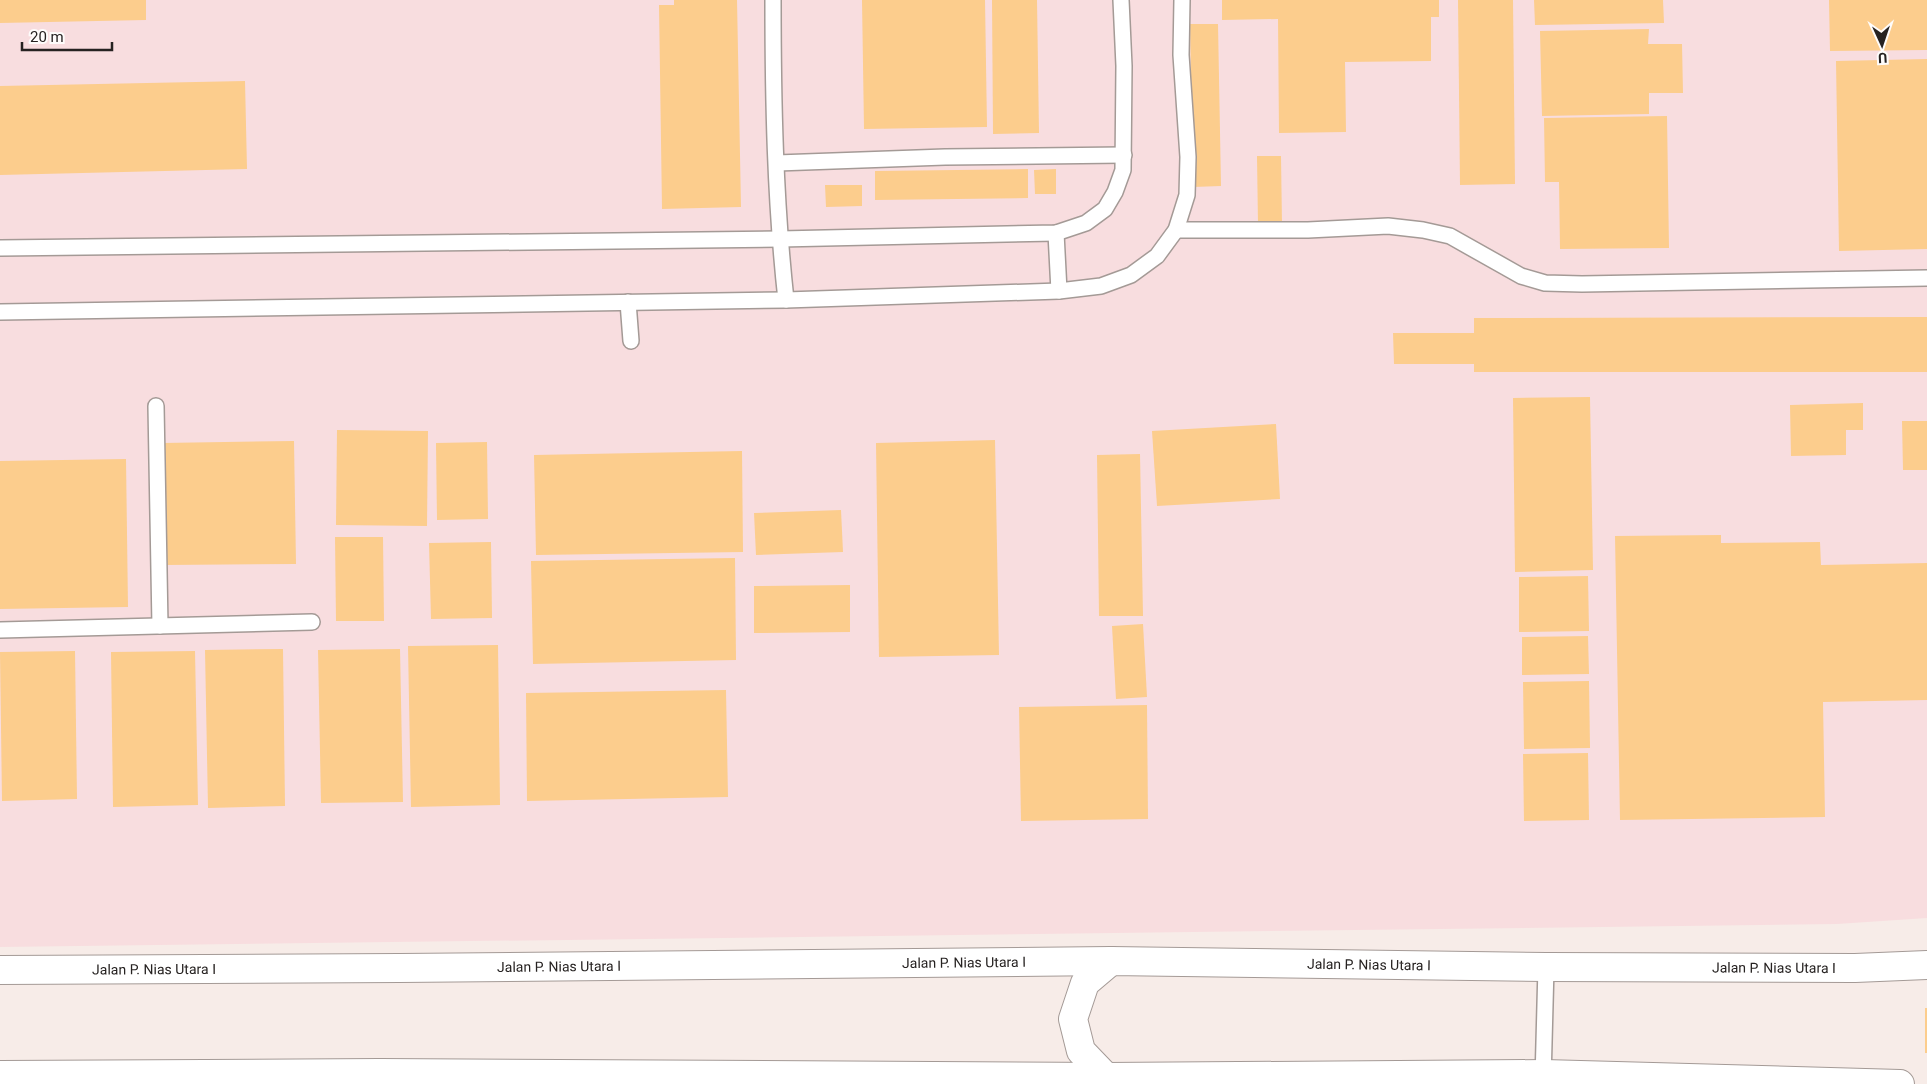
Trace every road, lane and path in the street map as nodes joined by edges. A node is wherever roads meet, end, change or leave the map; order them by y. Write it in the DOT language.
graph roads {
  1 [pos="773,0"];
  2 [pos="1121,0"];
  3 [pos="1182,0"];
  4 [pos="1124,155"];
  5 [pos="777,163"];
  6 [pos="1176,230"];
  7 [pos="1056,233"];
  8 [pos="780,239"];
  9 [pos="0,248"];
  10 [pos="1927,278"];
  11 [pos="1059,291"];
  12 [pos="786,300"];
  13 [pos="628,302"];
  14 [pos="0,312"];
  15 [pos="631,341"];
  16 [pos="156,406"];
  17 [pos="312,622"];
  18 [pos="160,626"];
  19 [pos="0,630"];
  20 [pos="1110,960"];
  21 [pos="1927,966"];
  22 [pos="1546,967"];
  23 [pos="0,970"];
  24 [pos="0,1075"];
  25 [pos="1106,1077"];
  26 [pos="1544,1079"];
  27 [pos="1900,1084"];
  1 -- 5 [label="lane"];
  2 -- 4 [label="lane"];
  3 -- 6 [label="lane"];
  4 -- 5 [label="lane"];
  4 -- 7 [label="lane"];
  5 -- 8 [label="lane"];
  6 -- 10 [label="lane"];
  6 -- 11 [label="lane"];
  7 -- 8 [label="lane"];
  7 -- 11 [label="lane"];
  8 -- 9 [label="lane"];
  8 -- 12 [label="lane"];
  11 -- 12 [label="lane"];
  12 -- 13 [label="lane"];
  13 -- 14 [label="lane"];
  13 -- 15 [label="lane"];
  16 -- 18 [label="lane"];
  17 -- 18 [label="lane"];
  18 -- 19 [label="lane"];
  20 -- 22 [label="street, Jalan P. Nias Utara I"];
  20 -- 23 [label="street, Jalan P. Nias Utara I"];
  20 -- 25 [label="street"];
  21 -- 22 [label="street, Jalan P. Nias Utara I"];
  22 -- 26 [label="lane"];
  24 -- 25 [label="street"];
  25 -- 26 [label="street"];
  26 -- 27 [label="street"];
}
